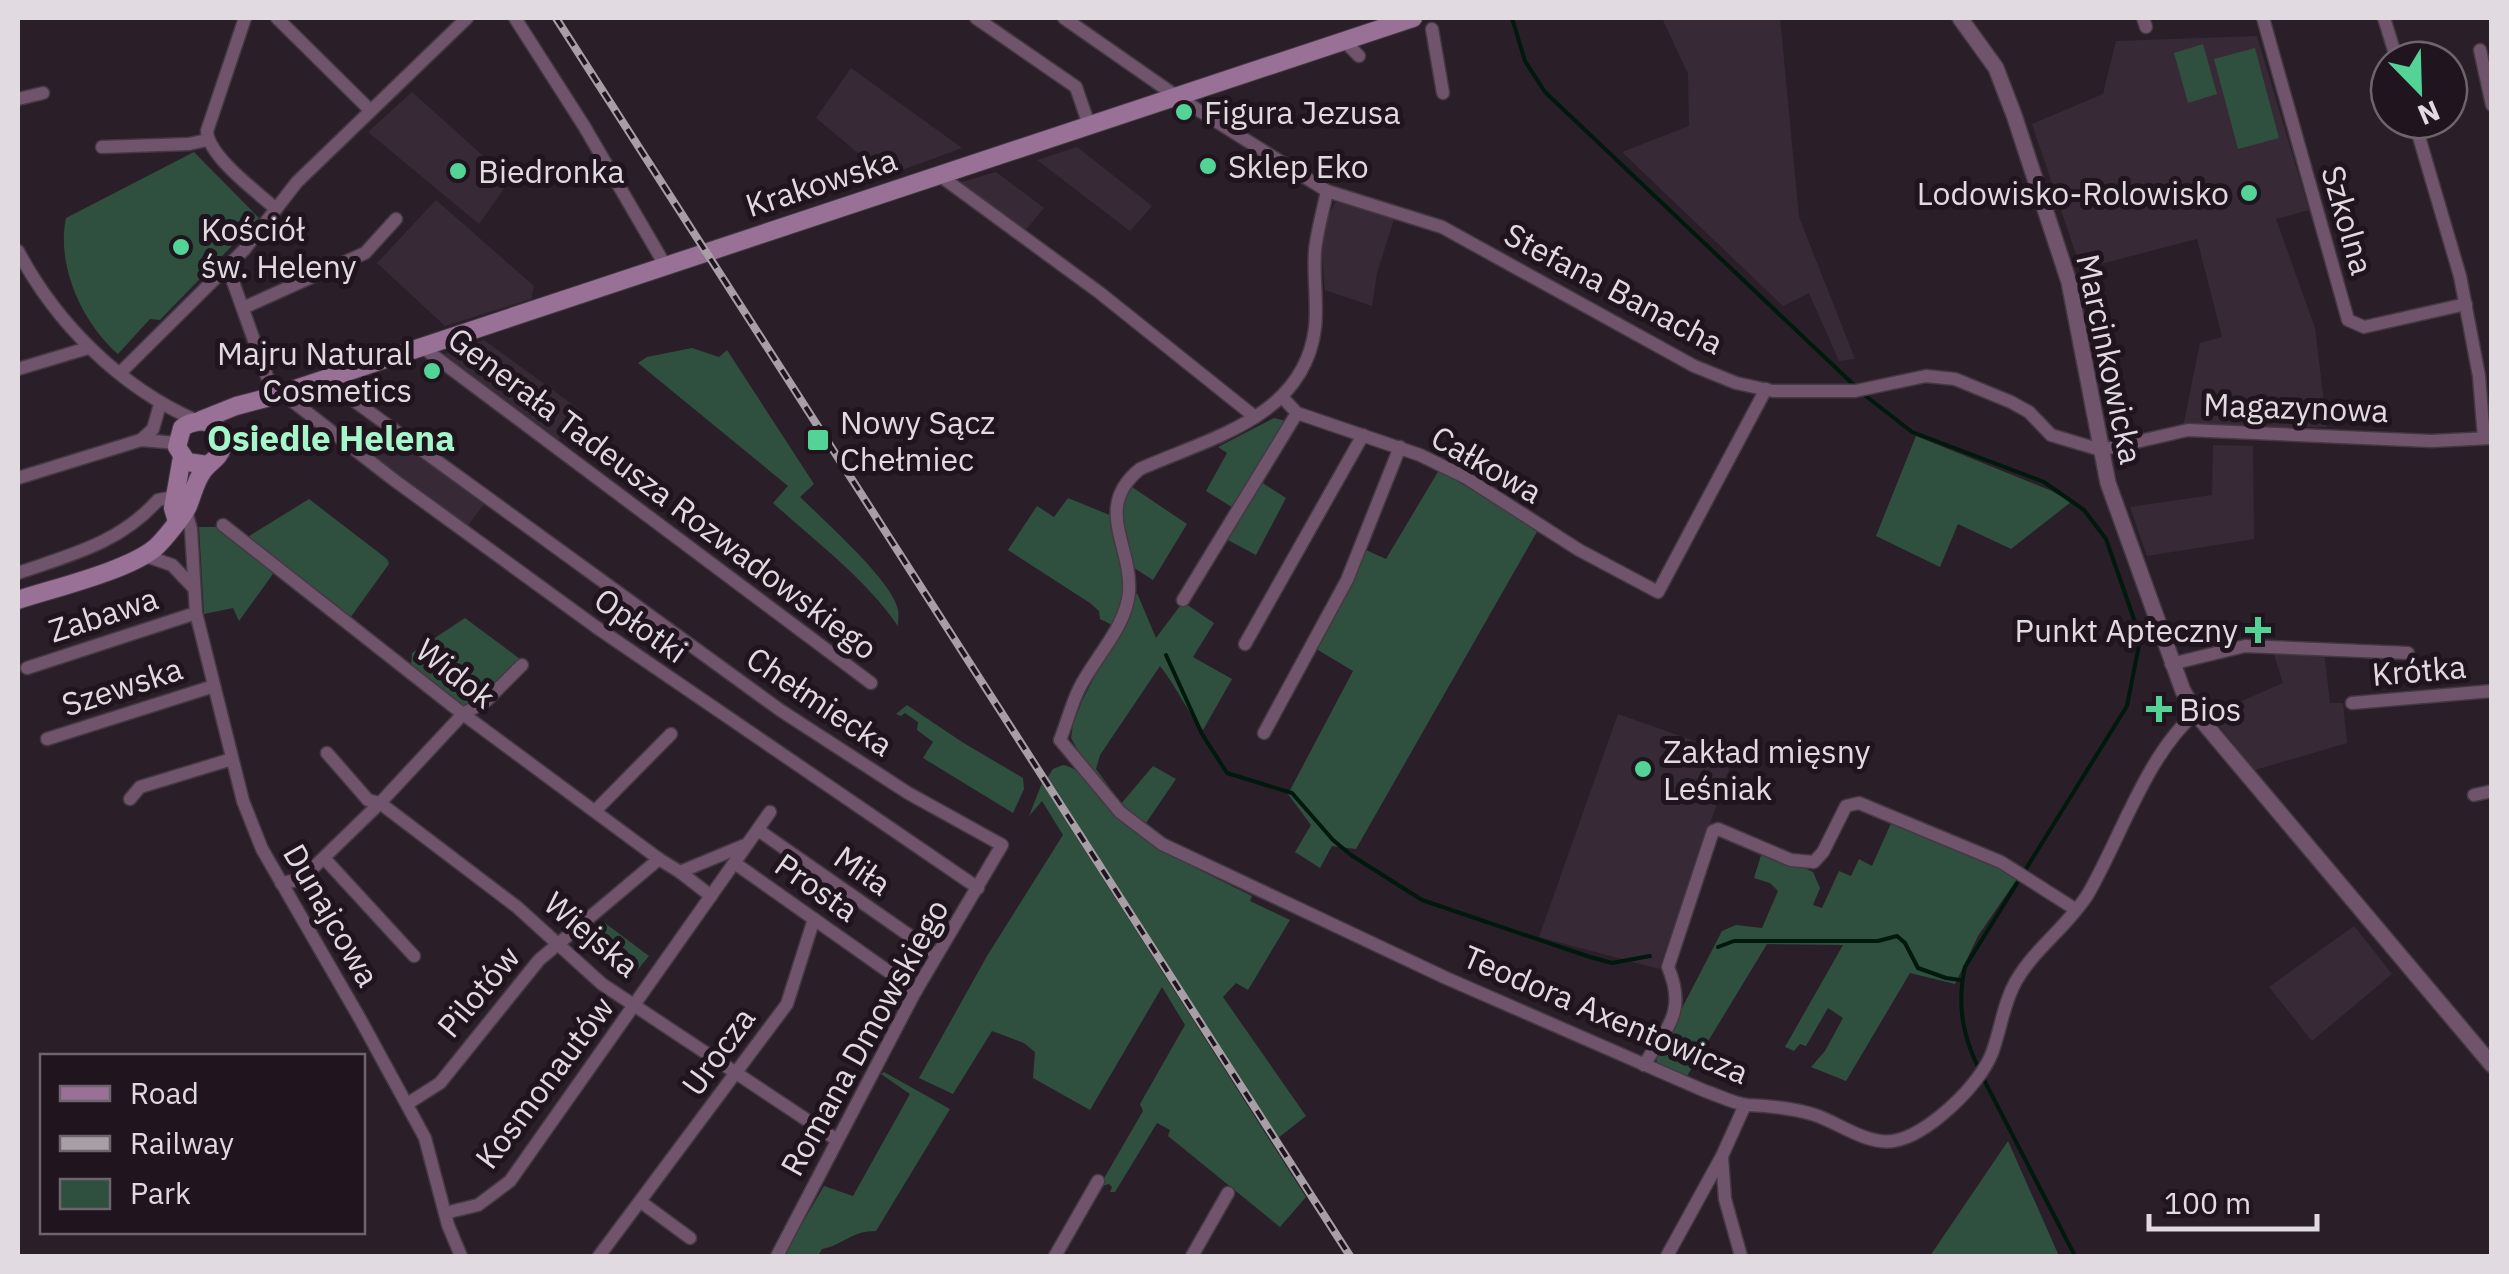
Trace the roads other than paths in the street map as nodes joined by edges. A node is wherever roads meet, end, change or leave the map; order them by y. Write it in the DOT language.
graph roads {
  1 [pos="245,18"];
  2 [pos="277,18"];
  3 [pos="467,18"];
  4 [pos="514,18"];
  5 [pos="976,18"];
  6 [pos="1064,18"];
  7 [pos="1412,18"];
  8 [pos="1960,18"];
  9 [pos="2263,18"];
  10 [pos="1432,29"];
  11 [pos="2480,50"];
  12 [pos="43,93"];
  13 [pos="1443,93"];
  14 [pos="1176,96"];
  15 [pos="18,99"];
  16 [pos="2492,105"];
  17 [pos="370,110"];
  18 [pos="1089,125"];
  19 [pos="207,140"];
  20 [pos="2420,140"];
  21 [pos="102,147"];
  22 [pos="939,175"];
  23 [pos="1327,191"];
  24 [pos="276,210"];
  25 [pos="396,219"];
  26 [pos="18,251"];
  27 [pos="228,265"];
  28 [pos="665,265"];
  29 [pos="2466,304"];
  30 [pos="243,308"];
  31 [pos="422,346"];
  32 [pos="88,348"];
  33 [pos="18,369"];
  34 [pos="120,373"];
  35 [pos="324,379"];
  36 [pos="1766,389"];
  37 [pos="278,394"];
  38 [pos="1283,398"];
  39 [pos="156,403"];
  40 [pos="248,404"];
  41 [pos="1297,413"];
  42 [pos="1255,417"];
  43 [pos="187,434"];
  44 [pos="1364,435"];
  45 [pos="2488,438"];
  46 [pos="140,440"];
  47 [pos="223,440"];
  48 [pos="1400,447"];
  49 [pos="2101,450"];
  50 [pos="207,465"];
  51 [pos="18,478"];
  52 [pos="179,509"];
  53 [pos="223,525"];
  54 [pos="144,556"];
  55 [pos="18,573"];
  56 [pos="193,586"];
  57 [pos="18,600"];
  58 [pos="1183,600"];
  59 [pos="196,614"];
  60 [pos="1245,644"];
  61 [pos="2408,653"];
  62 [pos="2172,664"];
  63 [pos="522,665"];
  64 [pos="27,668"];
  65 [pos="871,683"];
  66 [pos="214,686"];
  67 [pos="2492,691"];
  68 [pos="2352,703"];
  69 [pos="2196,712"];
  70 [pos="462,714"];
  71 [pos="1264,732"];
  72 [pos="671,734"];
  73 [pos="47,740"];
  74 [pos="328,753"];
  75 [pos="232,759"];
  76 [pos="2492,791"];
  77 [pos="2474,794"];
  78 [pos="130,799"];
  79 [pos="380,803"];
  80 [pos="596,810"];
  81 [pos="770,812"];
  82 [pos="758,830"];
  83 [pos="745,845"];
  84 [pos="1002,845"];
  85 [pos="324,858"];
  86 [pos="659,859"];
  87 [pos="736,864"];
  88 [pos="680,872"];
  89 [pos="282,884"];
  90 [pos="978,888"];
  91 [pos="711,896"];
  92 [pos="2075,909"];
  93 [pos="814,919"];
  94 [pos="558,943"];
  95 [pos="936,954"];
  96 [pos="414,956"];
  97 [pos="916,991"];
  98 [pos="636,1005"];
  99 [pos="1644,1065"];
  100 [pos="2492,1065"];
  101 [pos="736,1073"];
  102 [pos="407,1104"];
  103 [pos="1744,1105"];
  104 [pos="837,1140"];
  105 [pos="1722,1156"];
  106 [pos="1098,1181"];
  107 [pos="1228,1193"];
  108 [pos="641,1202"];
  109 [pos="445,1213"];
  110 [pos="690,1238"];
  111 [pos="461,1256"];
  112 [pos="599,1256"];
  113 [pos="776,1256"];
  114 [pos="1054,1256"];
  115 [pos="1192,1256"];
  116 [pos="1668,1256"];
  117 [pos="1741,1256"];
  1 -- 19 [label="street"];
  2 -- 17 [label="street"];
  3 -- 17 [label="street"];
  4 -- 28 [label="street"];
  5 -- 18 [label="street"];
  6 -- 14 [label="street, Stefana Banacha"];
  7 -- 14 [label="main road, Krakowska"];
  8 -- 49 [label="street, Marcinkowicka"];
  9 -- 29 [label="street, Szkolna"];
  10 -- 13 [label="street"];
  11 -- 16 [label="street"];
  12 -- 15 [label="street"];
  14 -- 18 [label="main road, Krakowska"];
  14 -- 23 [label="street, Stefana Banacha"];
  17 -- 24 [label="street"];
  18 -- 22 [label="main road, Krakowska"];
  19 -- 21 [label="street"];
  19 -- 24 [label="street"];
  20 -- 29 [label="street"];
  22 -- 28 [label="main road, Krakowska"];
  22 -- 42 [label="street"];
  23 -- 36 [label="street, Stefana Banacha"];
  23 -- 38 [label="street"];
  24 -- 27 [label="street"];
  25 -- 30 [label="street"];
  26 -- 32 [label="street"];
  27 -- 30 [label="street"];
  27 -- 34 [label="street"];
  28 -- 31 [label="main road, Krakowska"];
  29 -- 45 [label="street"];
  30 -- 37 [label="street"];
  31 -- 35 [label="main road, Krakowska"];
  31 -- 65 [label="street, Generała Tadeusza Rozwadowskiego"];
  32 -- 33 [label="street"];
  32 -- 34 [label="street"];
  34 -- 39 [label="street"];
  35 -- 37 [label="main road, Krakowska"];
  35 -- 84 [label="street, Chełmiecka"];
  36 -- 48 [label="street, Całkowa"];
  36 -- 49 [label="street, Stefana Banacha"];
  37 -- 40 [label="main road, Krakowska"];
  37 -- 90 [label="street, Opłotki"];
  38 -- 41 [label="street, Całkowa"];
  38 -- 42 [label="street"];
  39 -- 43 [label="street"];
  39 -- 46 [label="street"];
  40 -- 43 [label="main road, Krakowska"];
  40 -- 47 [label="main road"];
  41 -- 44 [label="street, Całkowa"];
  41 -- 58 [label="street"];
  42 -- 99 [label="street, Teodora Axentowicza"];
  43 -- 46 [label="street, Krakowska"];
  43 -- 47 [label="main road"];
  43 -- 50 [label="main road"];
  43 -- 52 [label="main road"];
  44 -- 48 [label="street, Całkowa"];
  44 -- 60 [label="street"];
  45 -- 49 [label="street, Magazynowa"];
  46 -- 51 [label="street, Krakowska"];
  47 -- 50 [label="main road"];
  48 -- 71 [label="street"];
  49 -- 62 [label="street, Marcinkowicka"];
  50 -- 52 [label="main road"];
  52 -- 54 [label="main road"];
  52 -- 55 [label="street"];
  52 -- 56 [label="street, Dunajcowa"];
  53 -- 70 [label="street, Widok"];
  54 -- 56 [label="street"];
  54 -- 57 [label="main road"];
  56 -- 59 [label="street, Dunajcowa"];
  59 -- 64 [label="street, Zabawa"];
  59 -- 66 [label="street, Dunajcowa"];
  61 -- 62 [label="street"];
  62 -- 69 [label="street, Marcinkowicka"];
  63 -- 70 [label="street"];
  66 -- 73 [label="street, Szewska"];
  66 -- 75 [label="street, Dunajcowa"];
  67 -- 68 [label="street, Krótka"];
  69 -- 92 [label="street, Teodora Axentowicza"];
  69 -- 100 [label="street, Marcinkowicka"];
  70 -- 79 [label="street"];
  70 -- 80 [label="street, Widok"];
  72 -- 80 [label="street"];
  74 -- 79 [label="street, Wiejska"];
  75 -- 78 [label="street"];
  75 -- 89 [label="street, Dunajcowa"];
  76 -- 77 [label="street"];
  79 -- 85 [label="street"];
  79 -- 94 [label="street, Wiejska"];
  80 -- 86 [label="street, Widok"];
  81 -- 82 [label="street, Kosmonautów"];
  82 -- 83 [label="street, Kosmonautów"];
  82 -- 95 [label="street, Miła"];
  83 -- 87 [label="street, Kosmonautów"];
  83 -- 88 [label="street"];
  84 -- 90 [label="street, Romana Dmowskiego"];
  85 -- 89 [label="street"];
  85 -- 96 [label="street"];
  86 -- 88 [label="street"];
  86 -- 94 [label="street, Pilotów"];
  87 -- 91 [label="street, Kosmonautów"];
  87 -- 93 [label="street, Prosta"];
  88 -- 91 [label="street"];
  89 -- 102 [label="street, Dunajcowa"];
  90 -- 95 [label="street, Romana Dmowskiego"];
  91 -- 98 [label="street, Kosmonautów"];
  92 -- 99 [label="street, Teodora Axentowicza"];
  92 -- 103 [label="street, Teodora Axentowicza"];
  93 -- 97 [label="street, Prosta"];
  93 -- 101 [label="street, Urocza"];
  94 -- 98 [label="street, Wiejska"];
  94 -- 102 [label="street, Pilotów"];
  95 -- 97 [label="street, Romana Dmowskiego"];
  97 -- 104 [label="street, Romana Dmowskiego"];
  98 -- 101 [label="street, Wiejska"];
  98 -- 109 [label="street, Kosmonautów"];
  99 -- 103 [label="street, Teodora Axentowicza"];
  101 -- 104 [label="street, Wiejska"];
  101 -- 108 [label="street, Urocza"];
  102 -- 109 [label="street, Dunajcowa"];
  103 -- 105 [label="street"];
  104 -- 113 [label="street, Romana Dmowskiego"];
  105 -- 116 [label="street"];
  105 -- 117 [label="street"];
  106 -- 114 [label="street"];
  107 -- 115 [label="street"];
  108 -- 110 [label="street"];
  108 -- 112 [label="street, Urocza"];
  109 -- 111 [label="street, Dunajcowa"];
}
